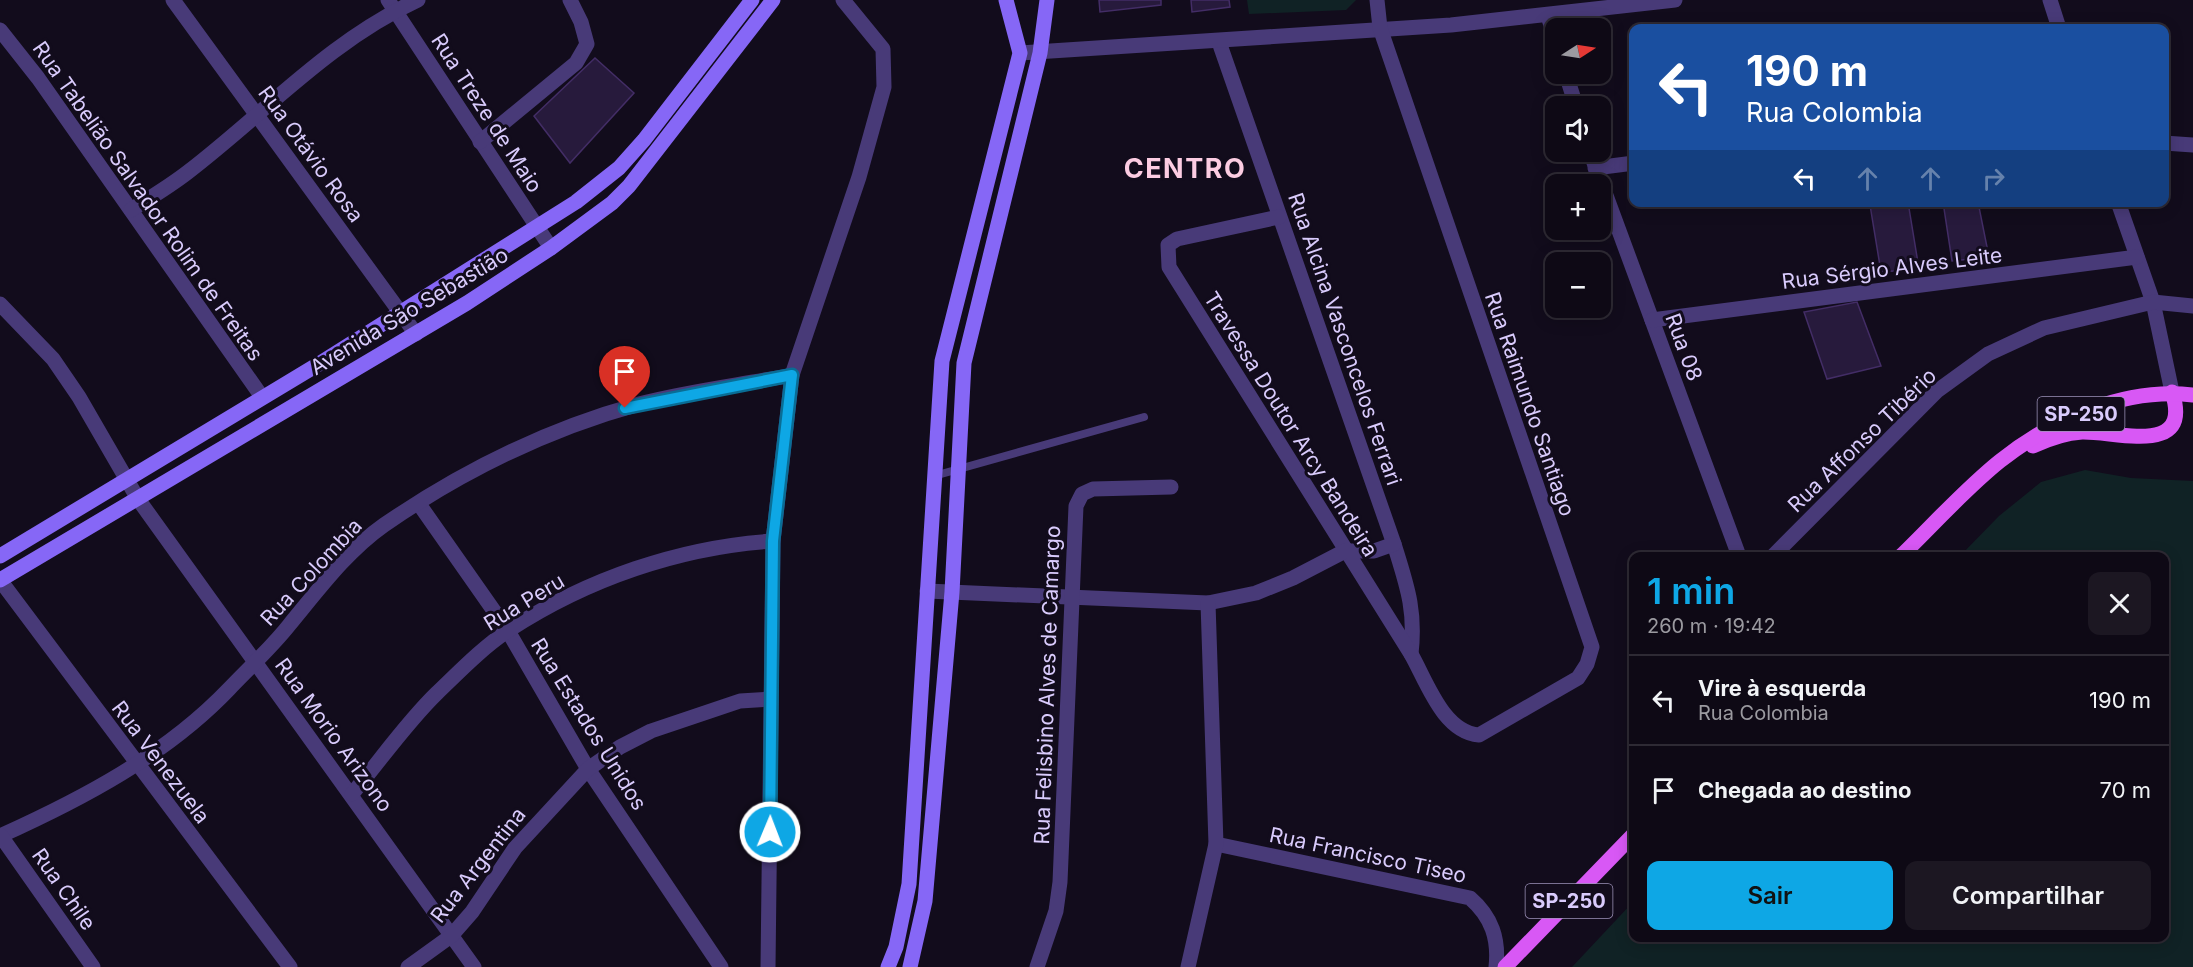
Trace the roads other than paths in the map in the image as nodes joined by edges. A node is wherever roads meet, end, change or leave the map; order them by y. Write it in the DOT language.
graph roads {
  1 [pos="172,0"];
  2 [pos="418,0"];
  3 [pos="570,0"];
  4 [pos="752,0"];
  5 [pos="773,0"];
  6 [pos="843,0"];
  7 [pos="1006,0"];
  8 [pos="1047,0"];
  9 [pos="1377,0"];
  10 [pos="1675,0"];
  11 [pos="2050,0"];
  12 [pos="392,5"];
  13 [pos="1548,16"];
  14 [pos="2058,24"];
  15 [pos="1380,28"];
  16 [pos="0,30"];
  17 [pos="1219,42"];
  18 [pos="1020,53"];
  19 [pos="1040,53"];
  20 [pos="257,115"];
  21 [pos="480,142"];
  22 [pos="2169,143"];
  23 [pos="2193,145"];
  24 [pos="1593,162"];
  25 [pos="1629,164"];
  26 [pos="1595,168"];
  27 [pos="597,185"];
  28 [pos="612,203"];
  29 [pos="2120,207"];
  30 [pos="131,210"];
  31 [pos="1279,217"];
  32 [pos="536,227"];
  33 [pos="551,248"];
  34 [pos="2137,257"];
  35 [pos="2153,302"];
  36 [pos="2193,306"];
  37 [pos="4,312"];
  38 [pos="401,314"];
  39 [pos="1652,320"];
  40 [pos="416,334"];
  41 [pos="942,361"];
  42 [pos="322,362"];
  43 [pos="964,363"];
  44 [pos="792,375"];
  45 [pos="334,381"];
  46 [pos="2172,392"];
  47 [pos="2193,395"];
  48 [pos="262,397"];
  49 [pos="1144,417"];
  50 [pos="1999,462"];
  51 [pos="957,471"];
  52 [pos="934,476"];
  53 [pos="127,480"];
  54 [pos="1171,487"];
  55 [pos="138,499"];
  56 [pos="419,504"];
  57 [pos="773,541"];
  58 [pos="1394,544"];
  59 [pos="1345,551"];
  60 [pos="1738,552"];
  61 [pos="1777,552"];
  62 [pos="1905,552"];
  63 [pos="0,556"];
  64 [pos="0,580"];
  65 [pos="927,591"];
  66 [pos="952,592"];
  67 [pos="1072,599"];
  68 [pos="1208,603"];
  69 [pos="508,631"];
  70 [pos="1411,654"];
  71 [pos="254,662"];
  72 [pos="770,699"];
  73 [pos="1449,720"];
  74 [pos="137,765"];
  75 [pos="588,769"];
  76 [pos="352,794"];
  77 [pos="0,836"];
  78 [pos="1629,839"];
  79 [pos="1216,844"];
  80 [pos="451,936"];
  81 [pos="93,967"];
  82 [pos="290,967"];
  83 [pos="408,967"];
  84 [pos="474,967"];
  85 [pos="721,967"];
  86 [pos="768,967"];
  87 [pos="888,967"];
  88 [pos="910,967"];
  89 [pos="1037,967"];
  90 [pos="1188,967"];
  91 [pos="1496,967"];
  92 [pos="1505,967"];
  1 -- 20 [label="street, Rua Otávio Rosa"];
  2 -- 12 [label="street"];
  3 -- 21 [label="street"];
  4 -- 27 [label="main road, Avenida São Sebastião"];
  5 -- 28 [label="main road, Avenida São Sebastião"];
  6 -- 44 [label="street"];
  7 -- 18 [label="main road"];
  8 -- 19 [label="main road"];
  9 -- 15 [label="street, Rua Raimundo Santiago"];
  10 -- 13 [label="street"];
  11 -- 14 [label="street"];
  12 -- 20 [label="street"];
  12 -- 21 [label="street, Rua Treze de Maio"];
  13 -- 15 [label="street"];
  15 -- 17 [label="street"];
  15 -- 73 [label="street, Rua Raimundo Santiago"];
  16 -- 30 [label="street, Rua Tabelião Salvador Rolim de Freitas"];
  17 -- 19 [label="street"];
  17 -- 31 [label="street, Rua Alcina Vasconcelos Ferrari"];
  18 -- 19 [label="street"];
  18 -- 41 [label="main road"];
  19 -- 43 [label="main road"];
  20 -- 30 [label="street"];
  20 -- 38 [label="street, Rua Otávio Rosa"];
  21 -- 32 [label="street, Rua Treze de Maio"];
  22 -- 23 [label="street"];
  24 -- 26 [label="street, Rua 08"];
  25 -- 26 [label="street"];
  26 -- 39 [label="street, Rua 08"];
  27 -- 28 [label="main road"];
  27 -- 32 [label="main road, Avenida São Sebastião"];
  28 -- 33 [label="main road, Avenida São Sebastião"];
  29 -- 34 [label="street"];
  30 -- 48 [label="street, Rua Tabelião Salvador Rolim de Freitas"];
  31 -- 58 [label="street, Rua Alcina Vasconcelos Ferrari"];
  31 -- 59 [label="street, Travessa Doutor Arcy Bandeira"];
  32 -- 33 [label="street, Rua Treze de Maio"];
  32 -- 38 [label="main road, Avenida São Sebastião"];
  33 -- 40 [label="main road, Avenida São Sebastião"];
  34 -- 35 [label="street"];
  34 -- 39 [label="street, Rua Sérgio Alves Leite"];
  35 -- 36 [label="street, Rua Affonso Tibério"];
  35 -- 46 [label="street"];
  35 -- 61 [label="street, Rua Affonso Tibério"];
  37 -- 53 [label="street, Rua Morio Arizono"];
  38 -- 40 [label="street, Rua Otávio Rosa"];
  38 -- 42 [label="main road, Avenida São Sebastião"];
  39 -- 60 [label="street, Rua 08"];
  40 -- 45 [label="main road, Avenida São Sebastião"];
  41 -- 43 [label="main road"];
  41 -- 52 [label="main road"];
  42 -- 45 [label="main road"];
  42 -- 48 [label="main road, Avenida São Sebastião"];
  43 -- 51 [label="main road"];
  44 -- 56 [label="street, Rua Colombia"];
  44 -- 57 [label="street"];
  45 -- 55 [label="main road, Avenida São Sebastião"];
  46 -- 47 [label="main road, SP-250"];
  46 -- 50 [label="main road, SP-250"];
  46 -- 50 [label="main road"];
  48 -- 53 [label="main road, Avenida São Sebastião"];
  49 -- 51 [label="lane"];
  50 -- 62 [label="main road, SP-250"];
  51 -- 52 [label="lane"];
  51 -- 66 [label="main road"];
  52 -- 65 [label="main road"];
  53 -- 55 [label="street, Rua Morio Arizono"];
  53 -- 63 [label="main road, Avenida São Sebastião"];
  54 -- 67 [label="street, Rua Felisbino Alves de Camargo"];
  55 -- 64 [label="main road, Avenida São Sebastião"];
  55 -- 71 [label="street, Rua Morio Arizono"];
  56 -- 69 [label="street, Rua Estados Unidos"];
  56 -- 71 [label="street, Rua Colombia"];
  57 -- 69 [label="street, Rua Peru"];
  57 -- 72 [label="street"];
  58 -- 59 [label="street"];
  58 -- 70 [label="street, Rua Alcina Vasconcelos Ferrari"];
  59 -- 68 [label="street"];
  59 -- 70 [label="street, Travessa Doutor Arcy Bandeira"];
  64 -- 74 [label="street, Rua Venezuela"];
  65 -- 66 [label="street"];
  65 -- 87 [label="main road"];
  66 -- 67 [label="street"];
  66 -- 88 [label="main road"];
  67 -- 68 [label="street"];
  67 -- 89 [label="street, Rua Felisbino Alves de Camargo"];
  68 -- 79 [label="street"];
  69 -- 75 [label="street, Rua Estados Unidos"];
  69 -- 76 [label="street, Rua Peru"];
  70 -- 73 [label="street, Travessa Doutor Arcy Bandeira"];
  71 -- 74 [label="street, Rua Colombia"];
  71 -- 76 [label="street, Rua Morio Arizono"];
  72 -- 75 [label="street, Rua Argentina"];
  72 -- 86 [label="street"];
  74 -- 77 [label="street, Rua Colombia"];
  74 -- 82 [label="street, Rua Venezuela"];
  75 -- 80 [label="street, Rua Argentina"];
  75 -- 85 [label="street, Rua Estados Unidos"];
  76 -- 80 [label="street, Rua Morio Arizono"];
  77 -- 81 [label="street, Rua Chile"];
  78 -- 92 [label="main road, SP-250"];
  79 -- 90 [label="street"];
  79 -- 91 [label="street, Rua Francisco Tiseo"];
  80 -- 83 [label="street, Rua Argentina"];
  80 -- 84 [label="street, Rua Morio Arizono"];
}
